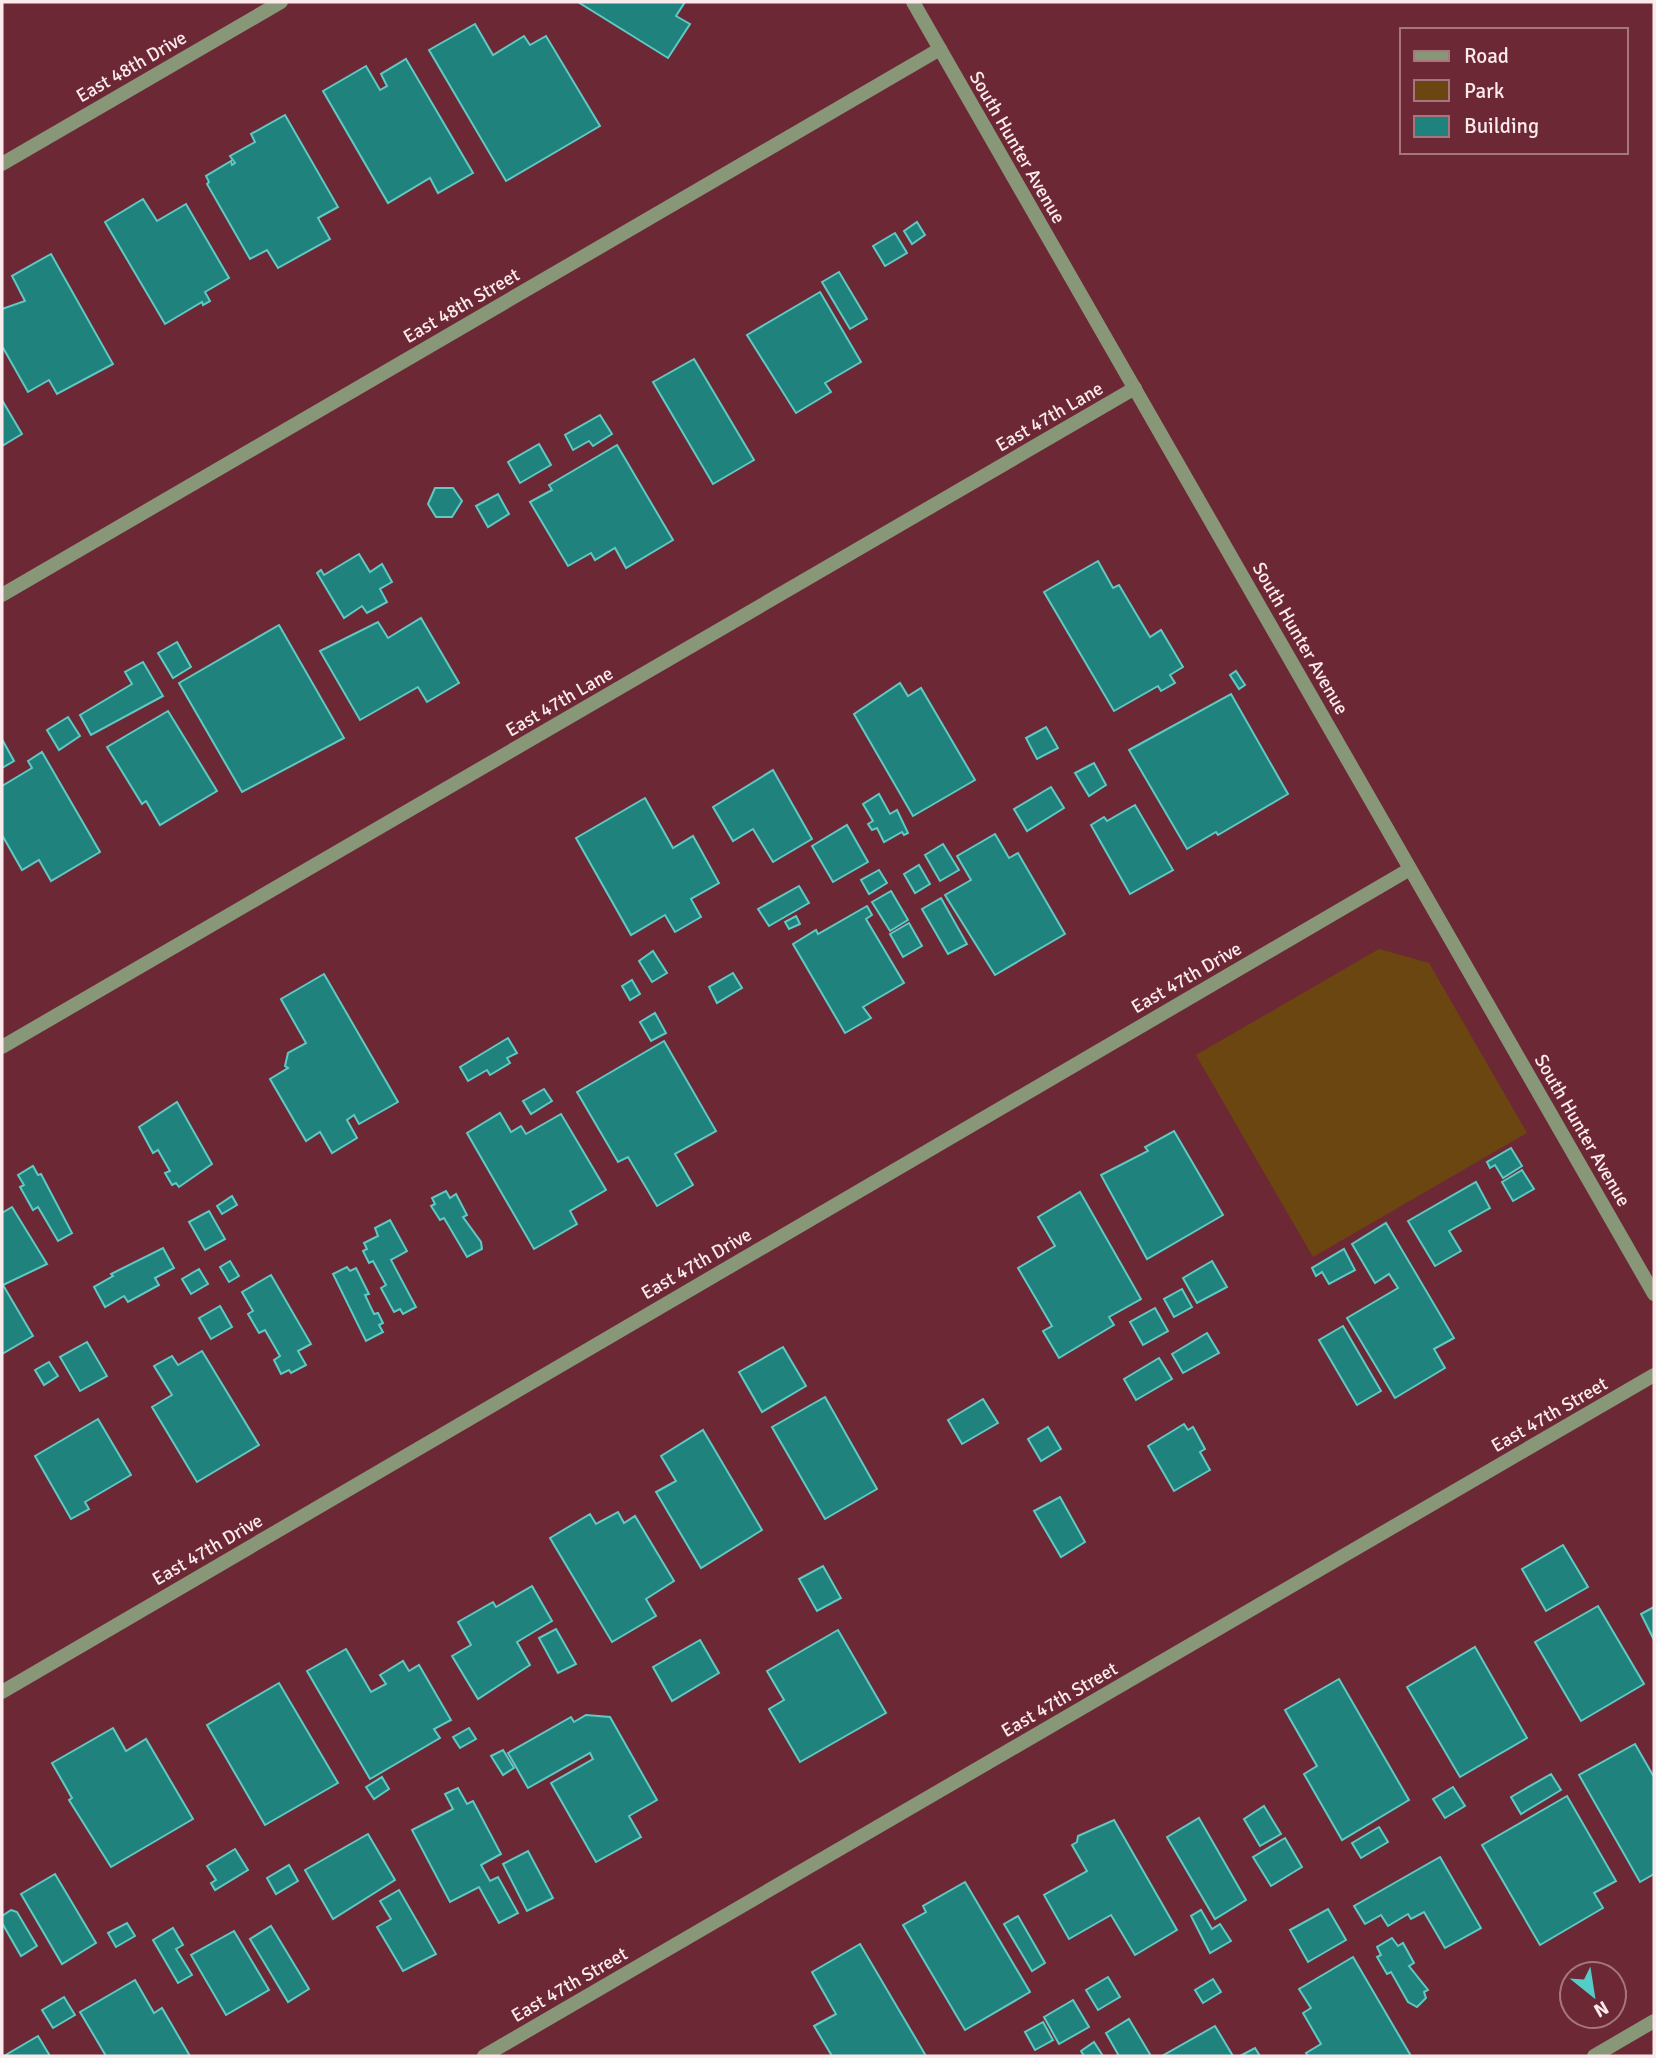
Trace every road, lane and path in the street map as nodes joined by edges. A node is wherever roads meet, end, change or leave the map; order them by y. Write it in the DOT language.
graph roads {
  1 [pos="281,2"];
  2 [pos="913,2"];
  3 [pos="940,49"];
  4 [pos="2,164"];
  5 [pos="1135,388"];
  6 [pos="2,595"];
  7 [pos="1410,869"];
  8 [pos="2,1047"];
  9 [pos="1654,1294"];
  10 [pos="1654,1375"];
  11 [pos="2,1692"];
  12 [pos="1654,2021"];
  13 [pos="484,2056"];
  14 [pos="1594,2056"];
  1 -- 4 [label="street, East 48th Drive"];
  2 -- 3 [label="street, South Hunter Avenue"];
  3 -- 5 [label="street, South Hunter Avenue"];
  3 -- 6 [label="street, East 48th Street"];
  5 -- 7 [label="street, South Hunter Avenue"];
  5 -- 8 [label="street, East 47th Lane"];
  7 -- 9 [label="street, South Hunter Avenue"];
  7 -- 11 [label="street, East 47th Drive"];
  10 -- 13 [label="street, East 47th Street"];
  12 -- 14 [label="street"];
}
